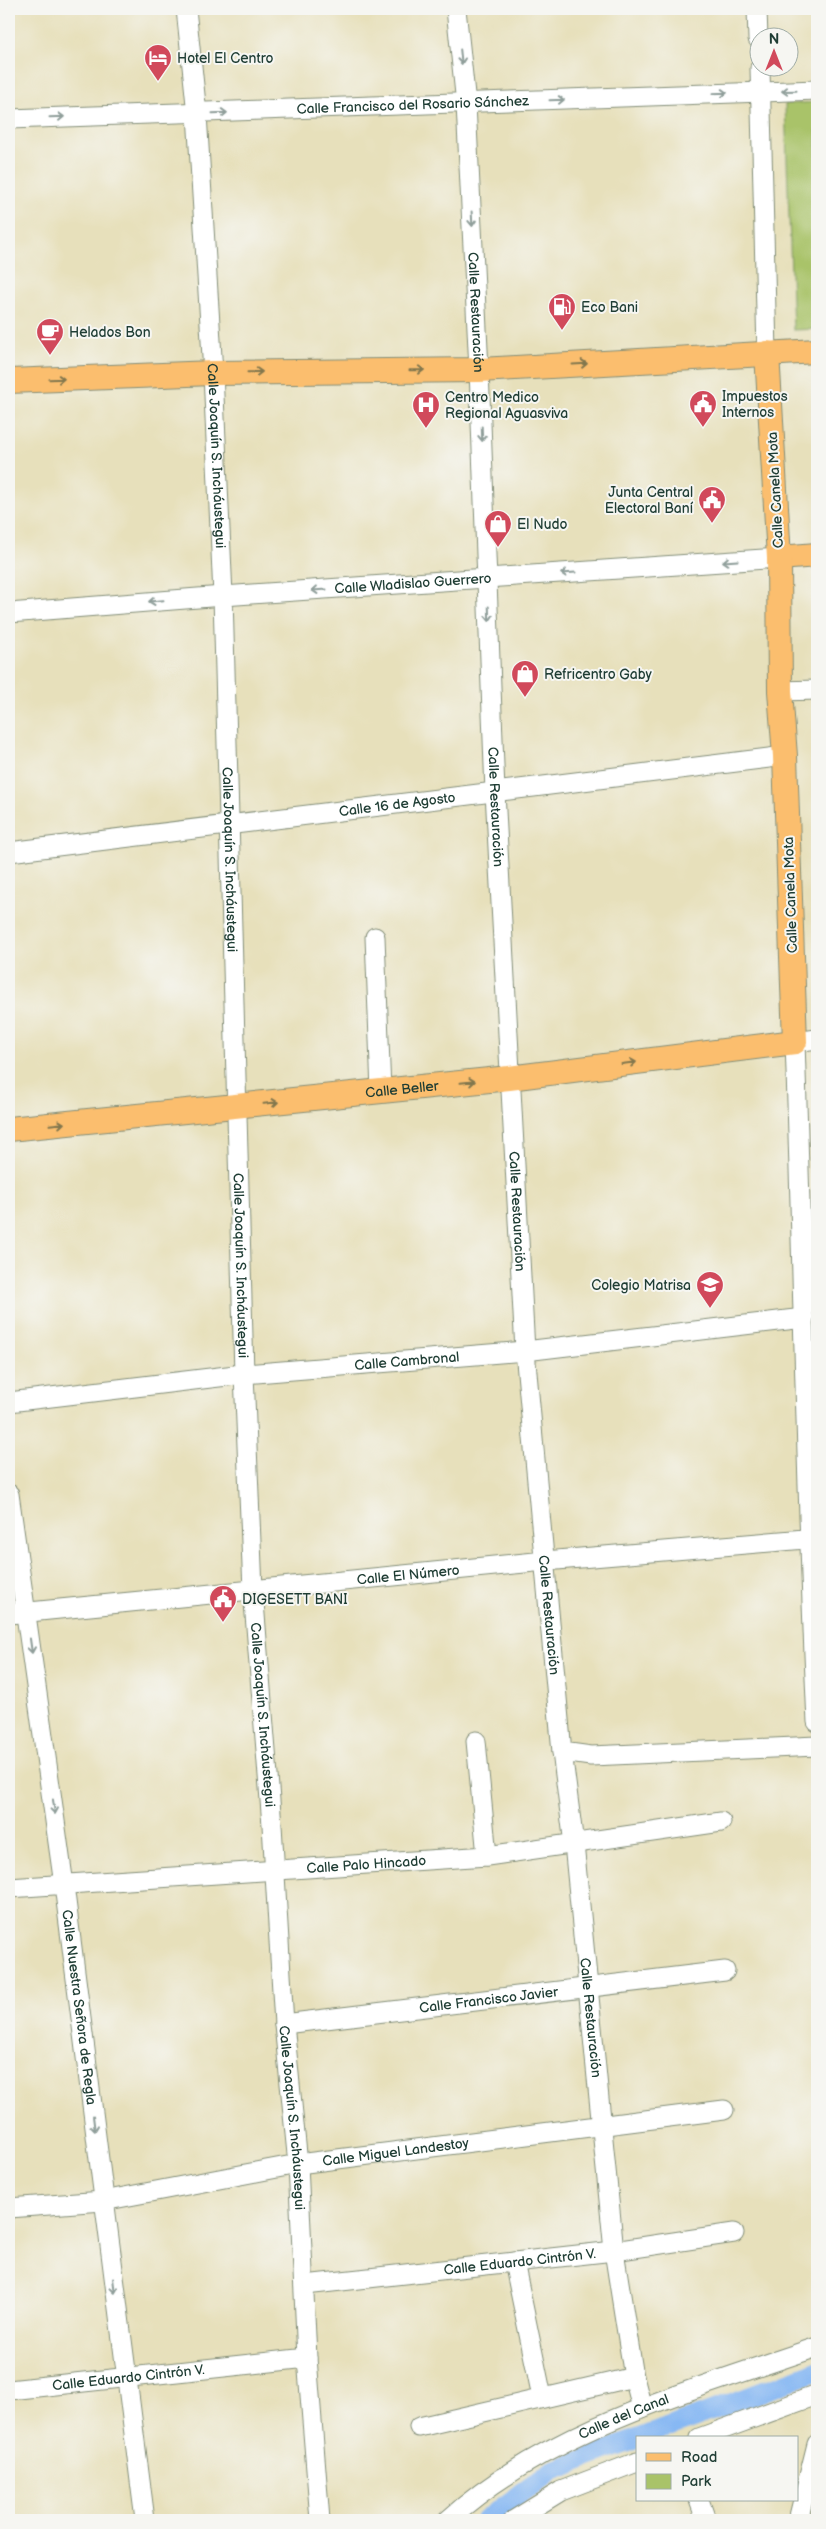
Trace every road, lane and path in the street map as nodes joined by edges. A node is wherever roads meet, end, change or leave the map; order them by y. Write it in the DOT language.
graph roads {
  1 [pos="186,9"];
  2 [pos="456,9"];
  3 [pos="757,9"];
  4 [pos="758,28"];
  5 [pos="760,78"];
  6 [pos="817,90"];
  7 [pos="761,91"];
  8 [pos="466,104"];
  9 [pos="197,114"];
  10 [pos="9,119"];
  11 [pos="817,351"];
  12 [pos="767,353"];
  13 [pos="480,370"];
  14 [pos="213,373"];
  15 [pos="9,381"];
  16 [pos="817,555"];
  17 [pos="779,558"];
  18 [pos="488,579"];
  19 [pos="223,596"];
  20 [pos="9,613"];
  21 [pos="817,690"];
  22 [pos="780,691"];
  23 [pos="785,756"];
  24 [pos="495,792"];
  25 [pos="231,824"];
  26 [pos="9,852"];
  27 [pos="375,937"];
  28 [pos="806,1041"];
  29 [pos="509,1078"];
  30 [pos="380,1091"];
  31 [pos="237,1107"];
  32 [pos="9,1129"];
  33 [pos="804,1318"];
  34 [pos="525,1351"];
  35 [pos="244,1374"];
  36 [pos="9,1402"];
  37 [pos="9,1494"];
  38 [pos="813,1539"];
  39 [pos="545,1561"];
  40 [pos="252,1590"];
  41 [pos="18,1613"];
  42 [pos="817,1722"];
  43 [pos="476,1741"];
  44 [pos="817,1746"];
  45 [pos="562,1752"];
  46 [pos="721,1822"];
  47 [pos="574,1844"];
  48 [pos="487,1856"];
  49 [pos="273,1871"];
  50 [pos="64,1884"];
  51 [pos="9,1888"];
  52 [pos="724,1971"];
  53 [pos="588,1989"];
  54 [pos="284,2024"];
  55 [pos="724,2110"];
  56 [pos="600,2125"];
  57 [pos="298,2164"];
  58 [pos="104,2201"];
  59 [pos="9,2208"];
  60 [pos="734,2232"];
  61 [pos="614,2251"];
  62 [pos="514,2262"];
  63 [pos="305,2285"];
  64 [pos="817,2347"];
  65 [pos="307,2358"];
  66 [pos="126,2377"];
  67 [pos="634,2377"];
  68 [pos="9,2390"];
  69 [pos="817,2395"];
  70 [pos="542,2397"];
  71 [pos="642,2408"];
  72 [pos="419,2427"];
  73 [pos="704,2436"];
  74 [pos="817,2444"];
  75 [pos="636,2462"];
  76 [pos="700,2502"];
  77 [pos="145,2520"];
  78 [pos="320,2520"];
  79 [pos="448,2520"];
  80 [pos="514,2520"];
  81 [pos="706,2520"];
  82 [pos="798,2520"];
  1 -- 9 [label="street, Calle Joaquín S. Incháustegui"];
  2 -- 8 [label="street, Calle Restauración, one-way"];
  3 -- 4 [label="street"];
  5 -- 7 [label="street, Calle Canela Mota"];
  6 -- 7 [label="street, Calle Francisco del Rosario Sánchez, one-way"];
  8 -- 7 [label="street, Calle Francisco del Rosario Sánchez, one-way"];
  7 -- 12 [label="street, Calle Canela Mota"];
  9 -- 8 [label="street, Calle Francisco del Rosario Sánchez, one-way"];
  8 -- 13 [label="street, Calle Restauración, one-way"];
  10 -- 9 [label="street, Calle Francisco del Rosario Sánchez, one-way"];
  9 -- 14 [label="street, Calle Joaquín S. Incháustegui"];
  11 -- 12 [label="main road"];
  13 -- 12 [label="main road, one-way"];
  12 -- 17 [label="main road, Calle Canela Mota"];
  14 -- 13 [label="main road, one-way"];
  13 -- 18 [label="street, Calle Restauración, one-way"];
  15 -- 14 [label="main road, one-way"];
  14 -- 19 [label="street, Calle Joaquín S. Incháustegui"];
  16 -- 17 [label="main road, Calle Wladislao Guerrero"];
  17 -- 18 [label="street, Calle Wladislao Guerrero, one-way"];
  17 -- 22 [label="main road, Calle Canela Mota"];
  18 -- 19 [label="street, Calle Wladislao Guerrero, one-way"];
  18 -- 24 [label="street, Calle Restauración, one-way"];
  19 -- 20 [label="street, Calle Wladislao Guerrero, one-way"];
  19 -- 25 [label="street, Calle Joaquín S. Incháustegui"];
  21 -- 22 [label="street"];
  22 -- 23 [label="main road, Calle Canela Mota"];
  23 -- 24 [label="street, Calle 16 de Agosto"];
  23 -- 28 [label="main road, Calle Canela Mota"];
  24 -- 25 [label="street, Calle 16 de Agosto"];
  24 -- 29 [label="street, Calle Restauración"];
  25 -- 26 [label="street, Calle 16 de Agosto"];
  25 -- 31 [label="street, Calle Joaquín S. Incháustegui"];
  27 -- 30 [label="street"];
  29 -- 28 [label="main road, Calle Beller, one-way"];
  28 -- 33 [label="street, Calle Canela Mota"];
  30 -- 29 [label="main road, Calle Beller, one-way"];
  29 -- 34 [label="street, Calle Restauración"];
  31 -- 30 [label="main road, Calle Beller, one-way"];
  32 -- 31 [label="main road, Calle Beller, one-way"];
  31 -- 35 [label="street, Calle Joaquín S. Incháustegui"];
  33 -- 34 [label="street, Calle Cambronal"];
  33 -- 38 [label="street, Calle Canela Mota"];
  34 -- 35 [label="street, Calle Cambronal"];
  34 -- 39 [label="street, Calle Restauración"];
  35 -- 36 [label="street, Calle Cambronal"];
  35 -- 40 [label="street, Calle Joaquín S. Incháustegui"];
  37 -- 41 [label="street, Calle Nuestra Señora de Regla"];
  38 -- 39 [label="street, Calle El Número"];
  38 -- 42 [label="street, Calle Canela Mota"];
  39 -- 40 [label="street, Calle El Número"];
  39 -- 45 [label="street, Calle Restauración"];
  40 -- 41 [label="street, Calle El Número"];
  40 -- 49 [label="street, Calle Joaquín S. Incháustegui"];
  41 -- 50 [label="street, Calle Nuestra Señora de Regla, one-way"];
  43 -- 48 [label="street"];
  44 -- 45 [label="street"];
  45 -- 47 [label="street, Calle Restauración"];
  46 -- 47 [label="street, Calle Palo Hincado"];
  47 -- 48 [label="street, Calle Palo Hincado"];
  47 -- 53 [label="street, Calle Restauración"];
  48 -- 49 [label="street, Calle Palo Hincado"];
  49 -- 50 [label="street, Calle Palo Hincado"];
  49 -- 54 [label="street, Calle Joaquín S. Incháustegui"];
  50 -- 51 [label="street, Calle Palo Hincado"];
  50 -- 58 [label="street, Calle Nuestra Señora de Regla, one-way"];
  52 -- 53 [label="street, Calle Francisco Javier"];
  53 -- 54 [label="street, Calle Francisco Javier"];
  53 -- 56 [label="street, Calle Restauración"];
  54 -- 57 [label="street, Calle Joaquín S. Incháustegui"];
  55 -- 56 [label="street, Calle Miguel Landestoy"];
  56 -- 57 [label="street, Calle Miguel Landestoy"];
  56 -- 61 [label="street, Calle Restauración"];
  57 -- 58 [label="street, Calle Miguel Landestoy"];
  57 -- 63 [label="street, Calle Joaquín S. Incháustegui"];
  58 -- 59 [label="street, Calle Miguel Landestoy"];
  58 -- 66 [label="street, Calle Nuestra Señora de Regla, one-way"];
  60 -- 61 [label="street, Calle Eduardo Cintrón V."];
  61 -- 62 [label="street, Calle Eduardo Cintrón V."];
  61 -- 67 [label="street, Calle Restauración"];
  62 -- 63 [label="street, Calle Eduardo Cintrón V."];
  62 -- 70 [label="street"];
  63 -- 65 [label="street, Calle Joaquín S. Incháustegui"];
  64 -- 71 [label="street, Calle del Canal"];
  65 -- 66 [label="street, Calle Eduardo Cintrón V."];
  65 -- 78 [label="street, Calle Joaquín S. Incháustegui"];
  66 -- 68 [label="street, Calle Eduardo Cintrón V."];
  66 -- 77 [label="street, Calle Nuestra Señora de Regla"];
  67 -- 70 [label="street"];
  67 -- 71 [label="street, Calle Restauración"];
  69 -- 73 [label="street"];
  70 -- 72 [label="street"];
  71 -- 79 [label="street, Calle del Canal"];
  74 -- 82 [label="street"];
  75 -- 80 [label="street"];
  76 -- 81 [label="street"];
}
